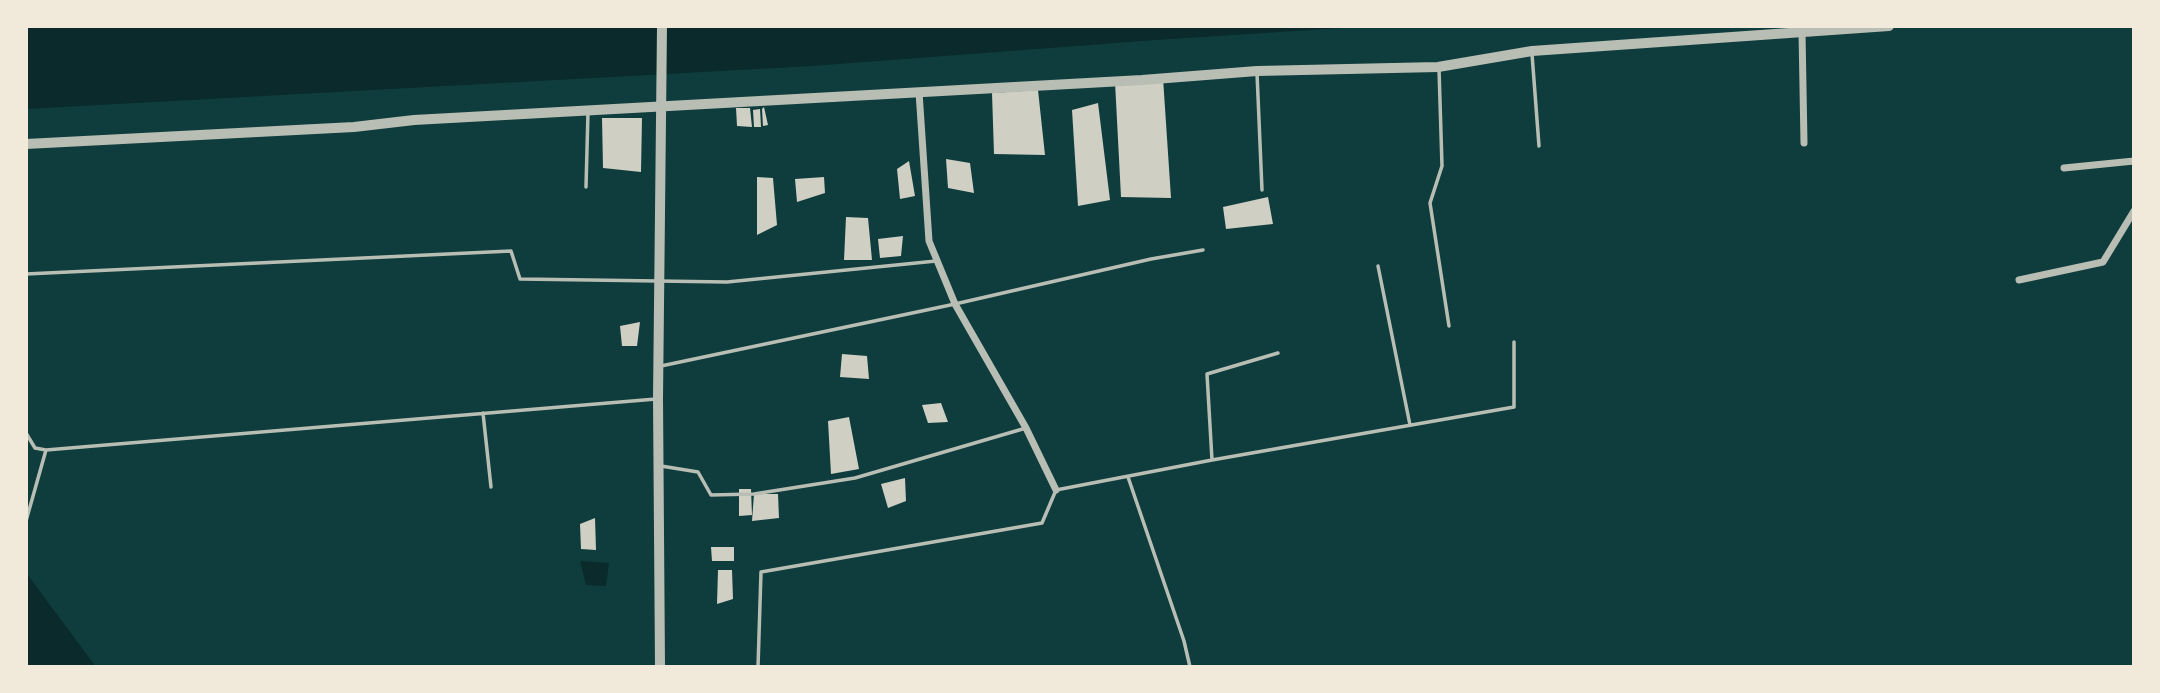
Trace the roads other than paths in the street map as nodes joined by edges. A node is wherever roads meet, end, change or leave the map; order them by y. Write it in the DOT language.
graph roads {
  1 [pos="662,26"];
  2 [pos="1889,26"];
  3 [pos="1802,32"];
  4 [pos="1532,51"];
  5 [pos="1438,67"];
  6 [pos="1257,71"];
  7 [pos="919,92"];
  8 [pos="662,107"];
  9 [pos="589,110"];
  10 [pos="1804,143"];
  11 [pos="26,144"];
  12 [pos="1539,146"];
  13 [pos="2134,162"];
  14 [pos="2064,168"];
  15 [pos="586,187"];
  16 [pos="1262,190"];
  17 [pos="2134,211"];
  18 [pos="1203,250"];
  19 [pos="938,261"];
  20 [pos="1378,266"];
  21 [pos="26,274"];
  22 [pos="2019,280"];
  23 [pos="659,282"];
  24 [pos="955,304"];
  25 [pos="1449,326"];
  26 [pos="1514,342"];
  27 [pos="1278,353"];
  28 [pos="659,367"];
  29 [pos="658,398"];
  30 [pos="483,413"];
  31 [pos="1410,425"];
  32 [pos="1026,428"];
  33 [pos="26,433"];
  34 [pos="46,450"];
  35 [pos="1212,460"];
  36 [pos="658,466"];
  37 [pos="1128,477"];
  38 [pos="491,487"];
  39 [pos="1056,490"];
  40 [pos="26,521"];
  41 [pos="660,667"];
  42 [pos="758,667"];
  43 [pos="1190,667"];
  1 -- 8 [label="street"];
  2 -- 3 [label="street"];
  3 -- 4 [label="street"];
  3 -- 10 [label="street"];
  4 -- 5 [label="street"];
  4 -- 12 [label="lane"];
  5 -- 6 [label="street"];
  5 -- 25 [label="lane"];
  6 -- 7 [label="street"];
  6 -- 16 [label="lane"];
  7 -- 8 [label="street"];
  7 -- 19 [label="street"];
  8 -- 9 [label="street"];
  8 -- 23 [label="street"];
  9 -- 11 [label="street"];
  9 -- 15 [label="lane"];
  13 -- 14 [label="street"];
  17 -- 22 [label="street"];
  18 -- 24 [label="lane"];
  19 -- 23 [label="lane"];
  19 -- 24 [label="street"];
  20 -- 31 [label="lane"];
  21 -- 23 [label="lane"];
  23 -- 28 [label="street"];
  24 -- 28 [label="lane"];
  24 -- 32 [label="street"];
  26 -- 31 [label="lane"];
  27 -- 35 [label="lane"];
  28 -- 29 [label="street"];
  29 -- 30 [label="lane"];
  29 -- 36 [label="street"];
  30 -- 34 [label="lane"];
  30 -- 38 [label="lane"];
  31 -- 35 [label="lane"];
  32 -- 36 [label="lane"];
  32 -- 39 [label="street"];
  33 -- 34 [label="lane"];
  34 -- 40 [label="lane"];
  35 -- 37 [label="lane"];
  36 -- 41 [label="street"];
  37 -- 39 [label="lane"];
  37 -- 43 [label="lane"];
  39 -- 42 [label="lane"];
}
